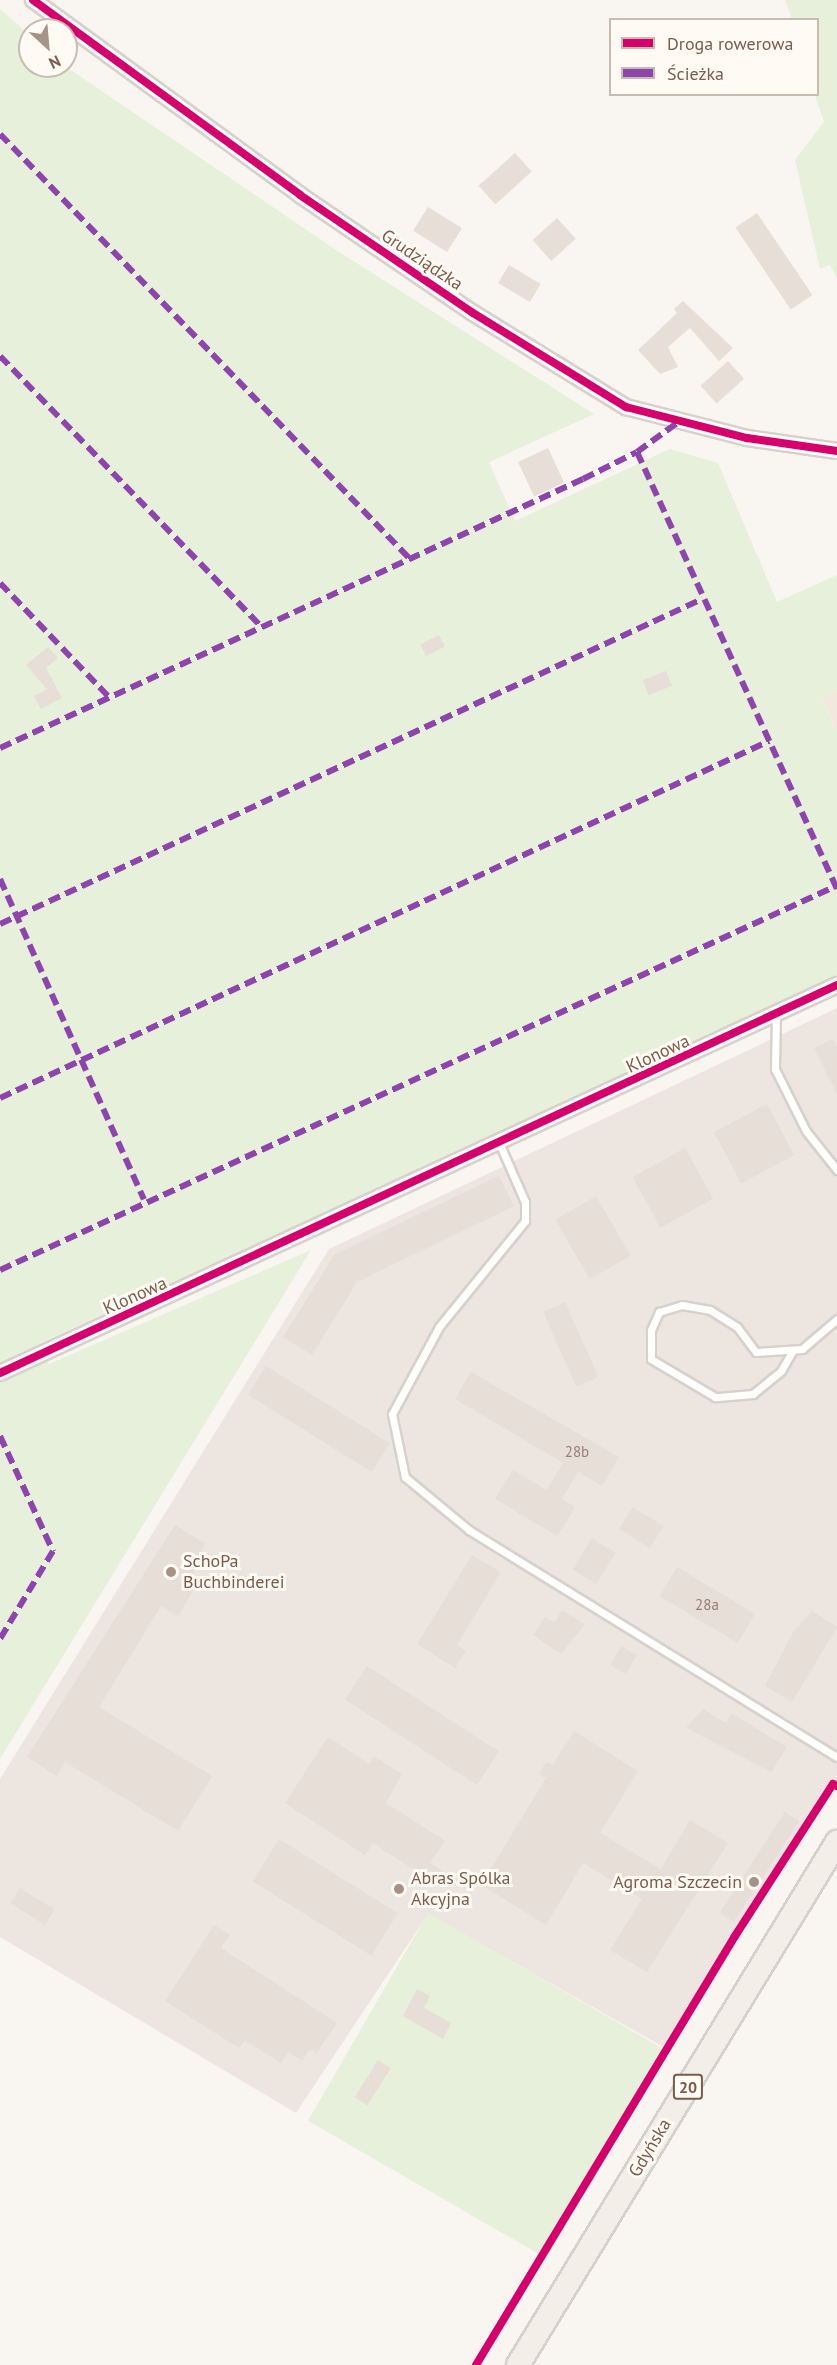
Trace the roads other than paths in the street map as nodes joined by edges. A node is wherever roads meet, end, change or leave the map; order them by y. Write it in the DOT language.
graph roads {
  1 [pos="33,0"];
  2 [pos="837,451"];
  3 [pos="837,985"];
  4 [pos="776,1015"];
  5 [pos="500,1145"];
  6 [pos="837,1170"];
  7 [pos="837,1319"];
  8 [pos="793,1350"];
  9 [pos="0,1373"];
  10 [pos="837,1757"];
  11 [pos="837,1842"];
  12 [pos="518,2365"];
  1 -- 2 [label="street, Grudziądzka"];
  3 -- 4 [label="street, Klonowa"];
  4 -- 5 [label="street, Klonowa"];
  4 -- 6 [label="lane"];
  5 -- 9 [label="street, Klonowa"];
  5 -- 10 [label="lane"];
  7 -- 8 [label="lane"];
  8 -- 8 [label="lane"];
  11 -- 12 [label="main road, Gdyńska / 20"];
}
